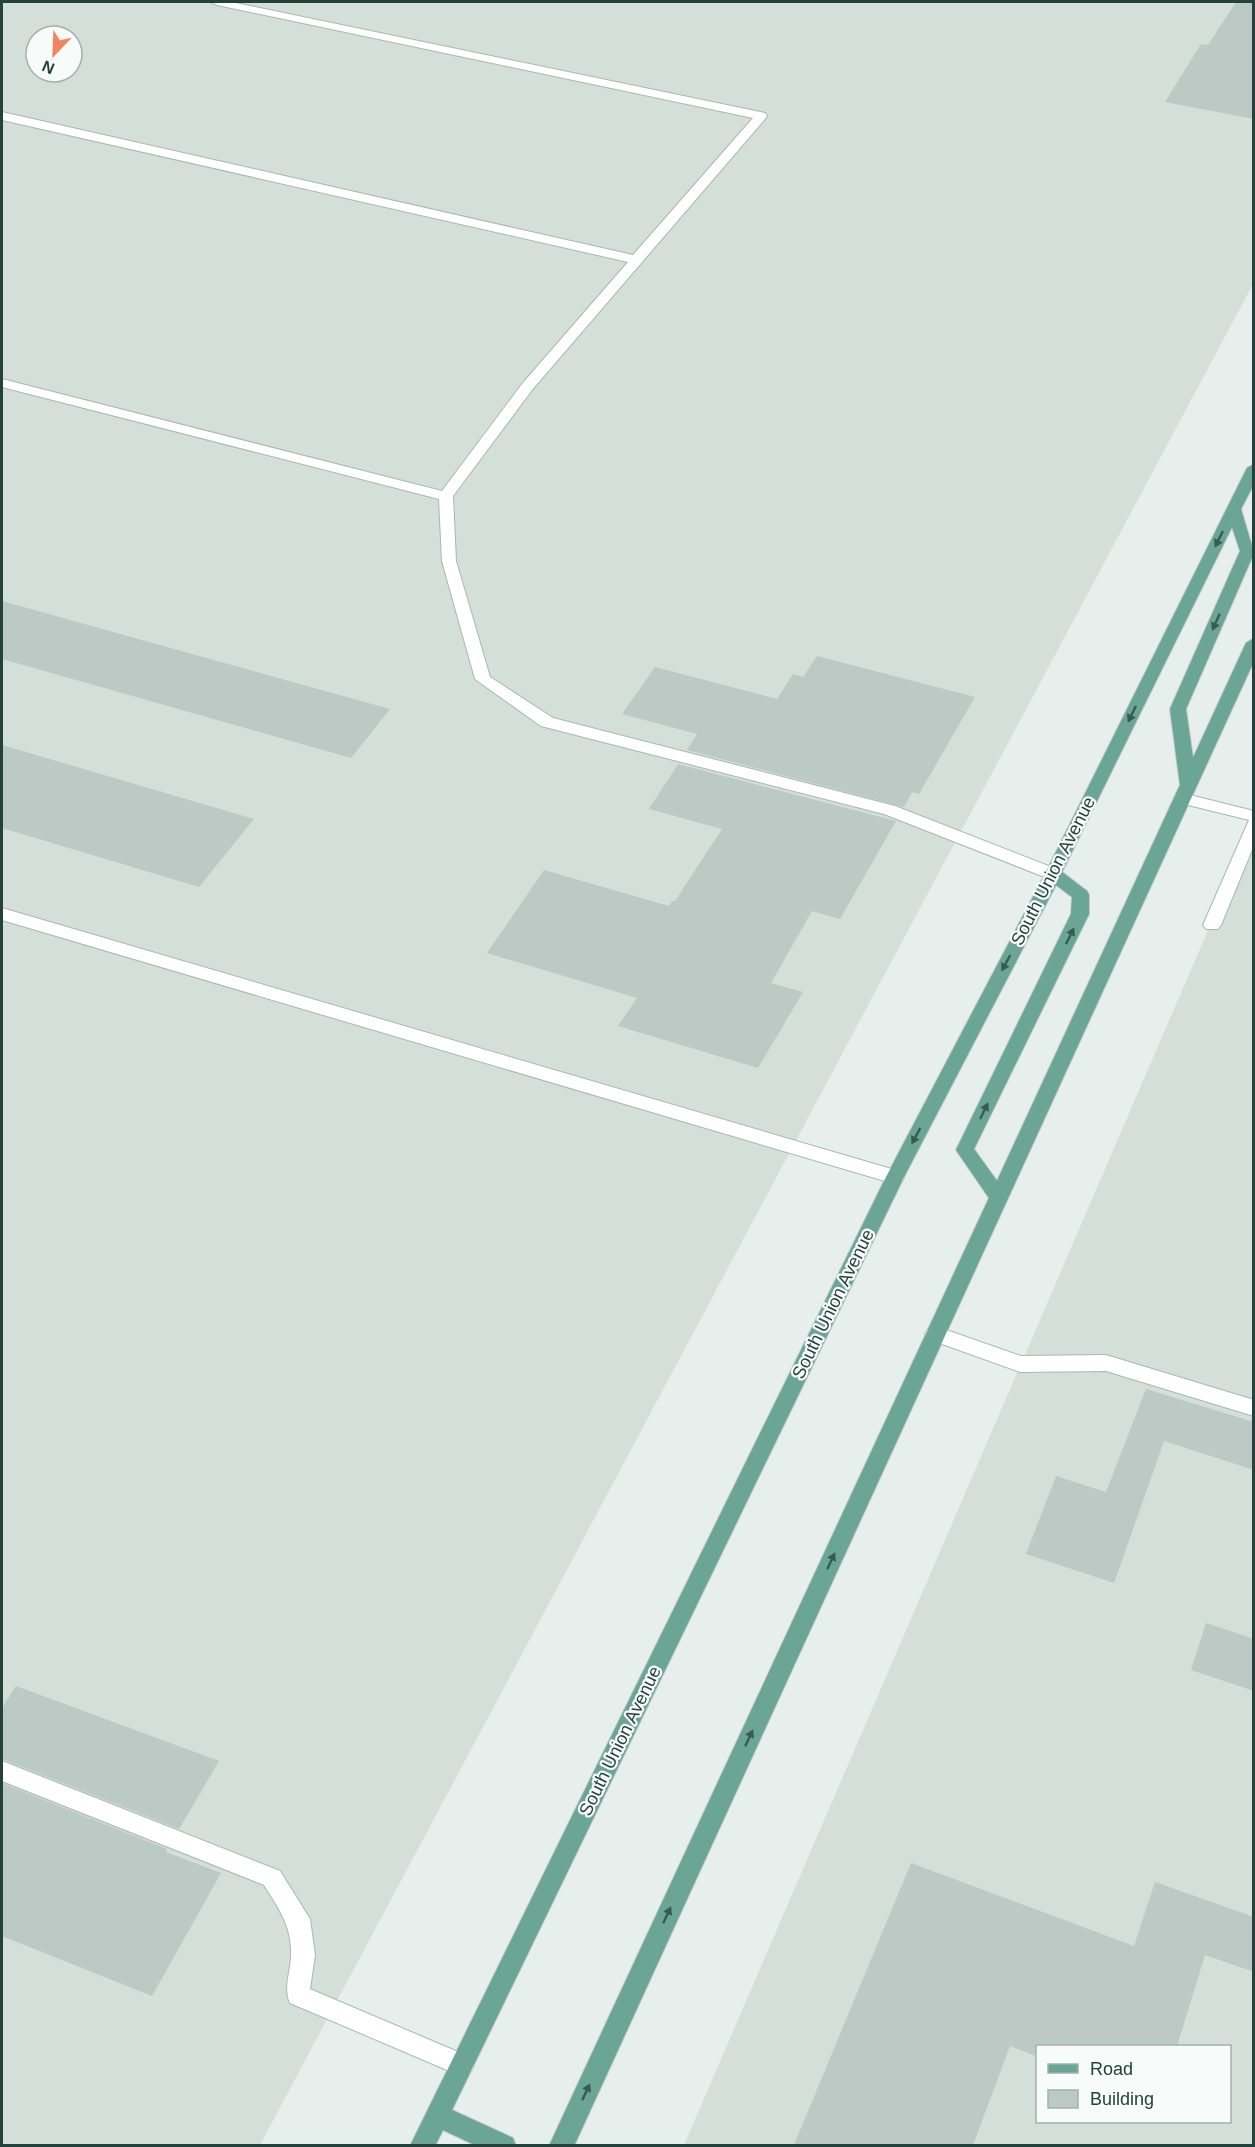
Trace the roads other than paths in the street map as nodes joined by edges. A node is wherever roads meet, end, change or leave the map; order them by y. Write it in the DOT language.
graph roads {
  1 [pos="216,2"];
  2 [pos="2,116"];
  3 [pos="636,261"];
  4 [pos="2,383"];
  5 [pos="1254,468"];
  6 [pos="447,496"];
  7 [pos="1234,509"];
  8 [pos="1254,643"];
  9 [pos="1185,792"];
  10 [pos="1254,816"];
  11 [pos="1254,825"];
  12 [pos="1053,874"];
  13 [pos="2,914"];
  14 [pos="1212,925"];
  15 [pos="895,1177"];
  16 [pos="998,1197"];
  17 [pos="935,1334"];
  18 [pos="1254,1408"];
  19 [pos="2,1771"];
  20 [pos="462,2066"];
  21 [pos="437,2115"];
  22 [pos="423,2145"];
  23 [pos="504,2145"];
  24 [pos="561,2145"];
  1 -- 3 [label="lane"];
  2 -- 3 [label="lane"];
  3 -- 6 [label="lane"];
  4 -- 6 [label="lane"];
  5 -- 7 [label="main road, South Union Avenue"];
  6 -- 12 [label="lane"];
  7 -- 9 [label="main road, one-way"];
  7 -- 12 [label="main road, South Union Avenue, one-way"];
  8 -- 9 [label="main road"];
  9 -- 10 [label="lane"];
  9 -- 16 [label="main road"];
  11 -- 14 [label="lane"];
  12 -- 15 [label="main road, South Union Avenue, one-way"];
  16 -- 12 [label="main road, one-way"];
  13 -- 15 [label="lane"];
  15 -- 20 [label="main road, South Union Avenue"];
  16 -- 17 [label="main road"];
  17 -- 18 [label="lane"];
  24 -- 17 [label="main road, one-way"];
  19 -- 20 [label="lane"];
  20 -- 21 [label="main road, South Union Avenue"];
  21 -- 22 [label="main road, South Union Avenue"];
  21 -- 23 [label="main road"];
}
